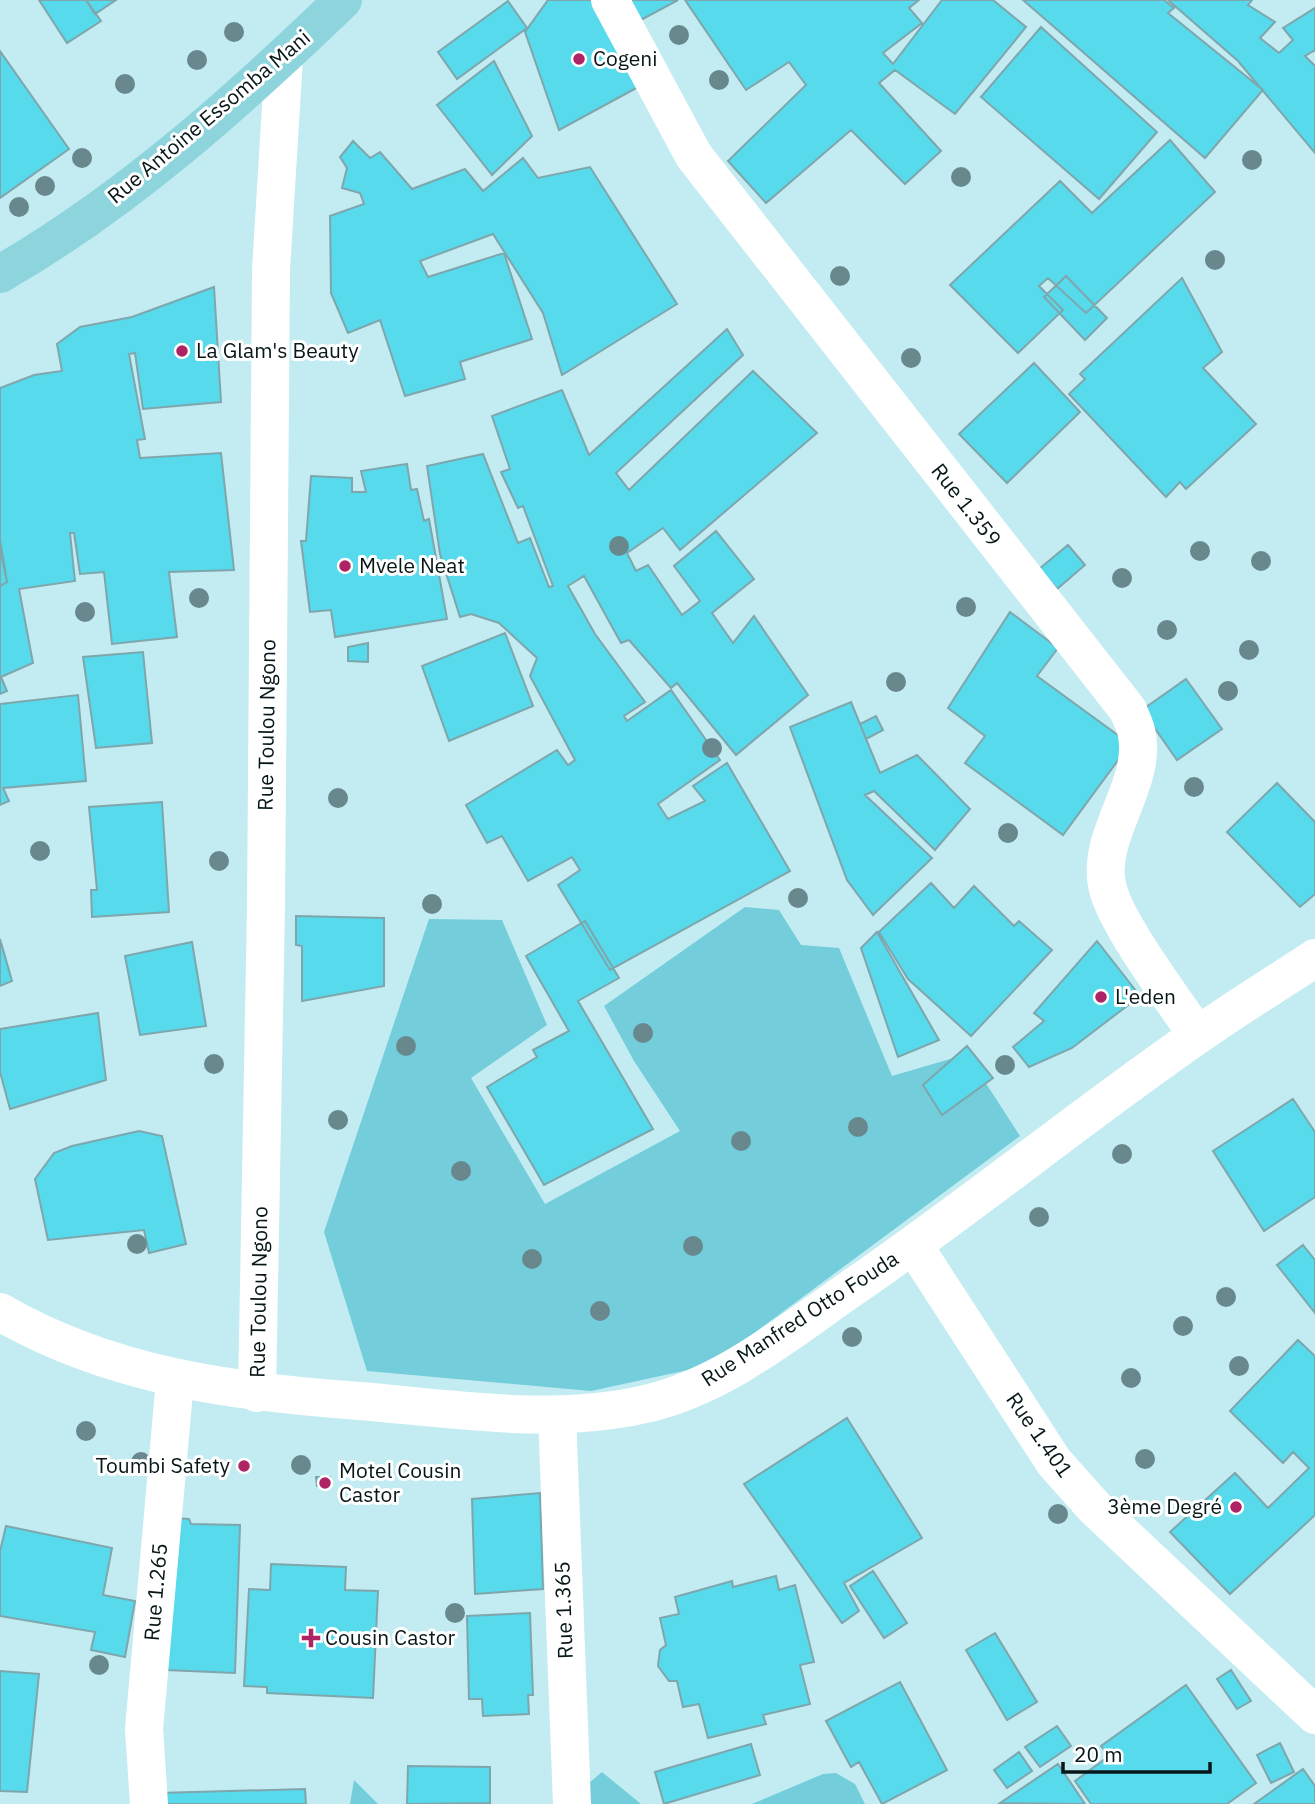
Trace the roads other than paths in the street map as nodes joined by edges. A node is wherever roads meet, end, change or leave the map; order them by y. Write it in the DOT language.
graph roads {
  1 [pos="610,0"];
  2 [pos="325,5"];
  3 [pos="284,57"];
  4 [pos="0,274"];
  5 [pos="1315,958"];
  6 [pos="1197,1035"];
  7 [pos="914,1246"];
  8 [pos="0,1312"];
  9 [pos="175,1380"];
  10 [pos="257,1393"];
  11 [pos="557,1415"];
  12 [pos="1315,1715"];
  13 [pos="149,1804"];
  14 [pos="572,1804"];
  1 -- 6 [label="street, Rue 1.359"];
  2 -- 3 [label="main road, Rue Antoine Essomba Mani"];
  3 -- 4 [label="main road, Rue Antoine Essomba Mani"];
  3 -- 10 [label="street, Rue Toulou Ngono"];
  5 -- 6 [label="street, Rue Manfred Otto Fouda"];
  6 -- 7 [label="street, Rue Manfred Otto Fouda"];
  7 -- 11 [label="street, Rue Manfred Otto Fouda"];
  7 -- 12 [label="street, Rue 1.401"];
  8 -- 9 [label="street, Rue Manfred Otto Fouda"];
  9 -- 10 [label="street, Rue Manfred Otto Fouda"];
  9 -- 13 [label="street, Rue 1.265"];
  10 -- 11 [label="street, Rue Manfred Otto Fouda"];
  11 -- 14 [label="street, Rue 1.365"];
}
